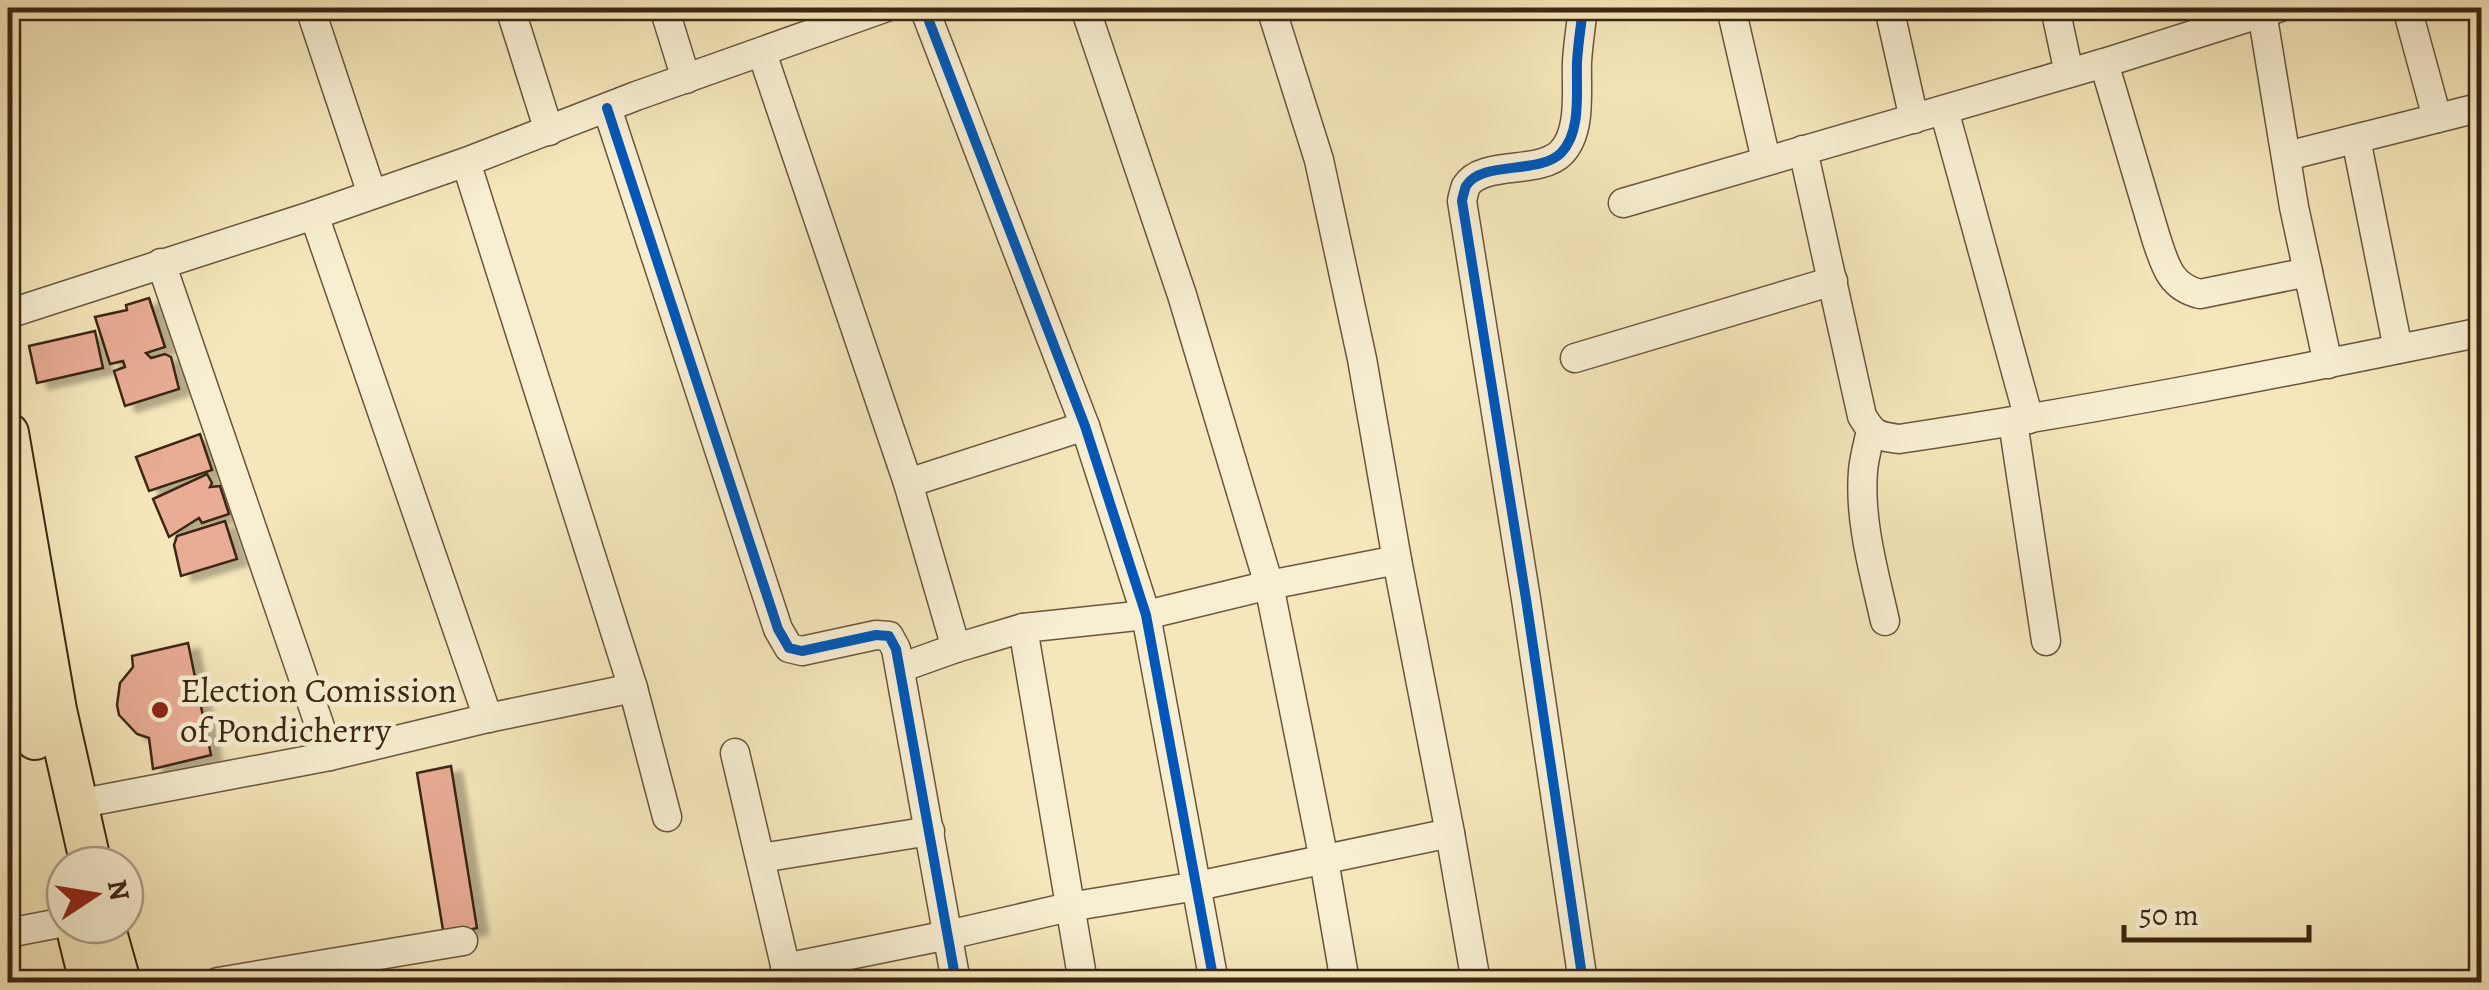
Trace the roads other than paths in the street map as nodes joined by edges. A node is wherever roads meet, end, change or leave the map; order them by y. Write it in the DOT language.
graph roads {
  1 [pos="310,8"];
  2 [pos="510,8"];
  3 [pos="664,8"];
  4 [pos="884,8"];
  5 [pos="924,8"];
  6 [pos="1085,8"];
  7 [pos="1271,8"];
  8 [pos="1583,8"];
  9 [pos="1732,8"];
  10 [pos="1889,8"];
  11 [pos="2055,8"];
  12 [pos="2407,8"];
  13 [pos="2270,10"];
  14 [pos="846,14"];
  15 [pos="2217,17"];
  16 [pos="762,52"];
  17 [pos="2104,63"];
  18 [pos="2069,73"];
  19 [pos="686,79"];
  20 [pos="2482,106"];
  21 [pos="607,108"];
  22 [pos="1944,110"];
  23 [pos="1914,118"];
  24 [pos="2437,118"];
  25 [pos="548,131"];
  26 [pos="2356,139"];
  27 [pos="1803,150"];
  28 [pos="2287,156"];
  29 [pos="1766,160"];
  30 [pos="466,162"];
  31 [pos="372,194"];
  32 [pos="1624,203"];
  33 [pos="314,215"];
  34 [pos="161,263"];
  35 [pos="2308,272"];
  36 [pos="1833,280"];
  37 [pos="8,314"];
  38 [pos="2482,332"];
  39 [pos="2398,349"];
  40 [pos="1574,358"];
  41 [pos="2328,364"];
  42 [pos="2021,420"];
  43 [pos="1085,426"];
  44 [pos="1871,432"];
  45 [pos="8,433"];
  46 [pos="908,483"];
  47 [pos="1397,560"];
  48 [pos="1269,585"];
  49 [pos="8,613"];
  50 [pos="1146,614"];
  51 [pos="1885,621"];
  52 [pos="1023,628"];
  53 [pos="2046,641"];
  54 [pos="956,648"];
  55 [pos="900,668"];
  56 [pos="633,688"];
  57 [pos="488,718"];
  58 [pos="46,726"];
  59 [pos="736,753"];
  60 [pos="330,756"];
  61 [pos="78,804"];
  62 [pos="666,817"];
  63 [pos="930,831"];
  64 [pos="1450,834"];
  65 [pos="61,845"];
  66 [pos="87,845"];
  67 [pos="761,858"];
  68 [pos="1324,860"];
  69 [pos="1197,886"];
  70 [pos="1070,906"];
  71 [pos="45,926"];
  72 [pos="8,933"];
  73 [pos="948,935"];
  74 [pos="463,941"];
  75 [pos="81,945"];
  76 [pos="110,945"];
  77 [pos="787,975"];
  78 [pos="90,982"];
  79 [pos="120,982"];
  80 [pos="218,982"];
  81 [pos="956,982"];
  82 [pos="1083,982"];
  83 [pos="1214,982"];
  84 [pos="1346,982"];
  85 [pos="1476,982"];
  86 [pos="1583,982"];
  1 -- 31 [label="street"];
  2 -- 25 [label="street"];
  3 -- 19 [label="street"];
  4 -- 14 [label="street"];
  5 -- 43 [label="street"];
  6 -- 48 [label="street"];
  7 -- 47 [label="street"];
  8 -- 86 [label="street"];
  9 -- 29 [label="street"];
  10 -- 23 [label="street"];
  11 -- 18 [label="street"];
  12 -- 24 [label="street"];
  13 -- 15 [label="street"];
  13 -- 28 [label="street"];
  14 -- 16 [label="street"];
  15 -- 17 [label="street"];
  16 -- 19 [label="street"];
  16 -- 46 [label="street"];
  17 -- 18 [label="street"];
  17 -- 35 [label="street"];
  18 -- 22 [label="street"];
  19 -- 21 [label="street"];
  20 -- 24 [label="street"];
  21 -- 25 [label="street"];
  21 -- 55 [label="street"];
  22 -- 23 [label="street"];
  22 -- 42 [label="street"];
  23 -- 27 [label="street"];
  24 -- 26 [label="street"];
  25 -- 30 [label="street"];
  26 -- 28 [label="street"];
  26 -- 39 [label="street"];
  27 -- 29 [label="street"];
  27 -- 36 [label="street"];
  28 -- 35 [label="street"];
  29 -- 32 [label="street"];
  30 -- 31 [label="street"];
  30 -- 56 [label="street"];
  31 -- 33 [label="street"];
  33 -- 34 [label="street"];
  33 -- 57 [label="street"];
  34 -- 37 [label="street"];
  34 -- 60 [label="street"];
  35 -- 41 [label="street"];
  36 -- 40 [label="street"];
  36 -- 44 [label="street"];
  38 -- 39 [label="street"];
  39 -- 41 [label="street"];
  41 -- 42 [label="street"];
  42 -- 44 [label="street"];
  42 -- 53 [label="street"];
  43 -- 46 [label="street"];
  43 -- 50 [label="street"];
  44 -- 51 [label="street"];
  45 -- 58 [label="highway"];
  46 -- 54 [label="street"];
  47 -- 48 [label="street"];
  47 -- 64 [label="street"];
  48 -- 50 [label="street"];
  48 -- 68 [label="street"];
  49 -- 58 [label="highway"];
  50 -- 52 [label="street"];
  50 -- 69 [label="street"];
  52 -- 54 [label="street"];
  52 -- 70 [label="street"];
  54 -- 55 [label="street"];
  55 -- 63 [label="street"];
  56 -- 57 [label="street"];
  56 -- 62 [label="street"];
  57 -- 60 [label="street"];
  58 -- 61 [label="highway"];
  58 -- 65 [label="highway"];
  59 -- 67 [label="street"];
  60 -- 61 [label="street"];
  61 -- 66 [label="highway"];
  63 -- 67 [label="street"];
  63 -- 73 [label="street"];
  64 -- 68 [label="street"];
  64 -- 85 [label="street"];
  67 -- 77 [label="street"];
  68 -- 69 [label="street"];
  68 -- 84 [label="street"];
  69 -- 70 [label="street"];
  69 -- 83 [label="street"];
  70 -- 73 [label="street"];
  70 -- 82 [label="street"];
  71 -- 72 [label="street"];
  73 -- 77 [label="street"];
  73 -- 81 [label="street"];
  74 -- 80 [label="street"];
  75 -- 78 [label="highway"];
  76 -- 79 [label="highway"];
}
